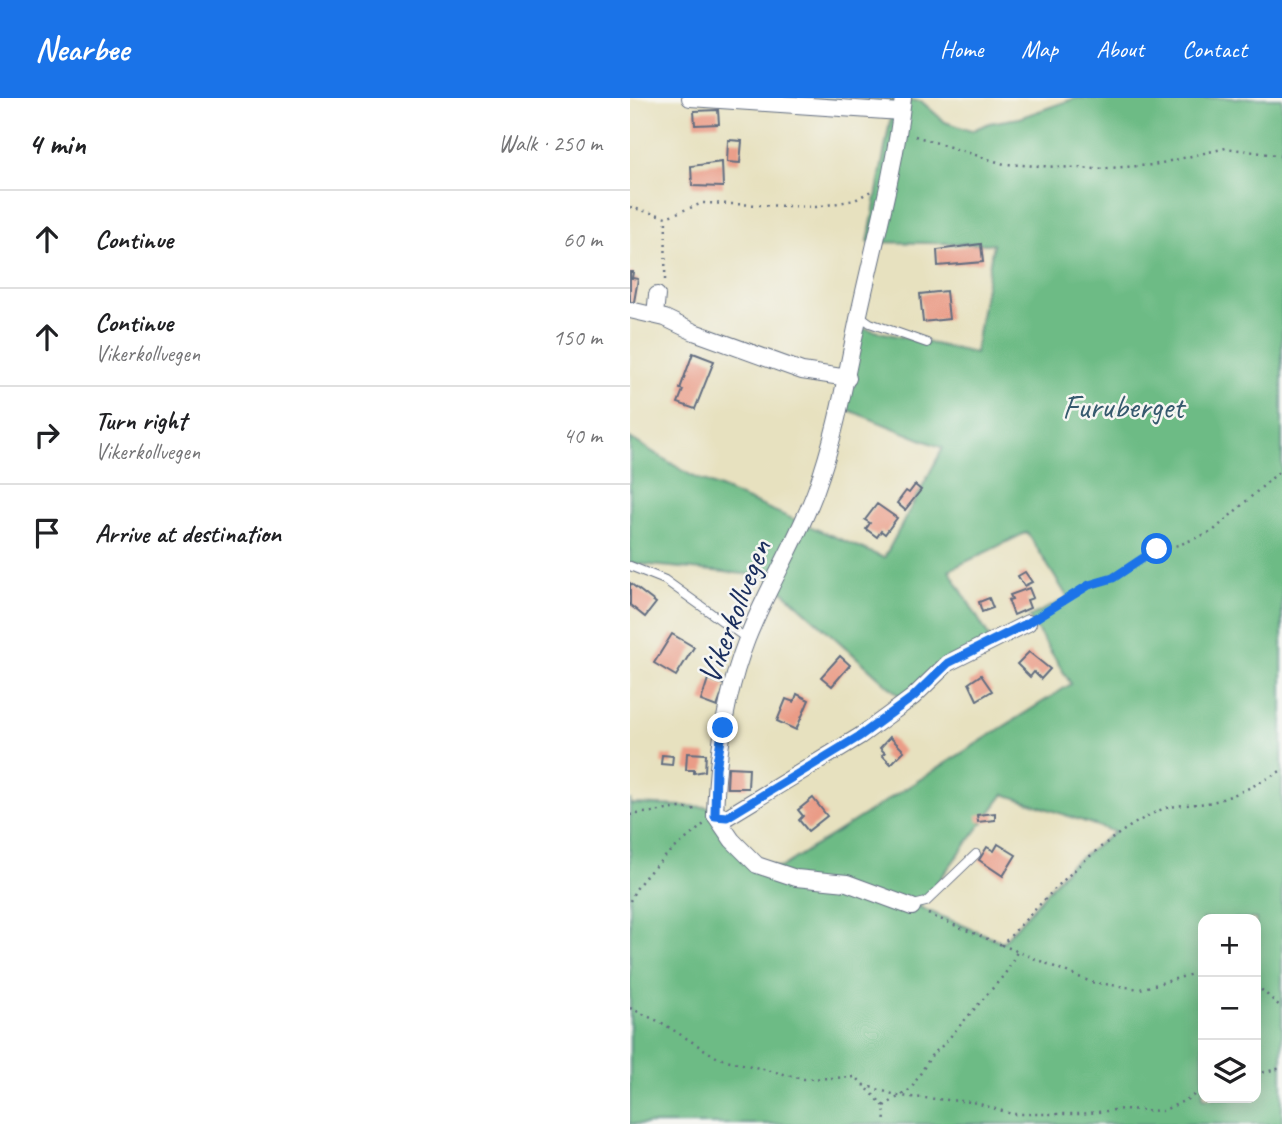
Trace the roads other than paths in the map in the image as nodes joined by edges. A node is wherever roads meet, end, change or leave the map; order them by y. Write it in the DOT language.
graph roads {
  1 [pos="690,98"];
  2 [pos="902,105"];
  3 [pos="661,288"];
  4 [pos="630,310"];
  5 [pos="859,314"];
  6 [pos="655,315"];
  7 [pos="927,343"];
  8 [pos="848,378"];
  9 [pos="630,566"];
  10 [pos="1028,623"];
  11 [pos="747,639"];
  12 [pos="715,816"];
  13 [pos="976,854"];
  14 [pos="911,907"];
  1 -- 2 [label="street, Vikerkollvegen"];
  2 -- 5 [label="street, Vikerkollvegen"];
  3 -- 6 [label="street"];
  4 -- 6 [label="street"];
  5 -- 7 [label="lane"];
  5 -- 8 [label="street, Vikerkollvegen"];
  6 -- 8 [label="street"];
  8 -- 11 [label="street, Vikerkollvegen"];
  9 -- 11 [label="lane"];
  10 -- 12 [label="street"];
  11 -- 12 [label="street, Vikerkollvegen"];
  12 -- 14 [label="street"];
  13 -- 14 [label="lane"];
}
